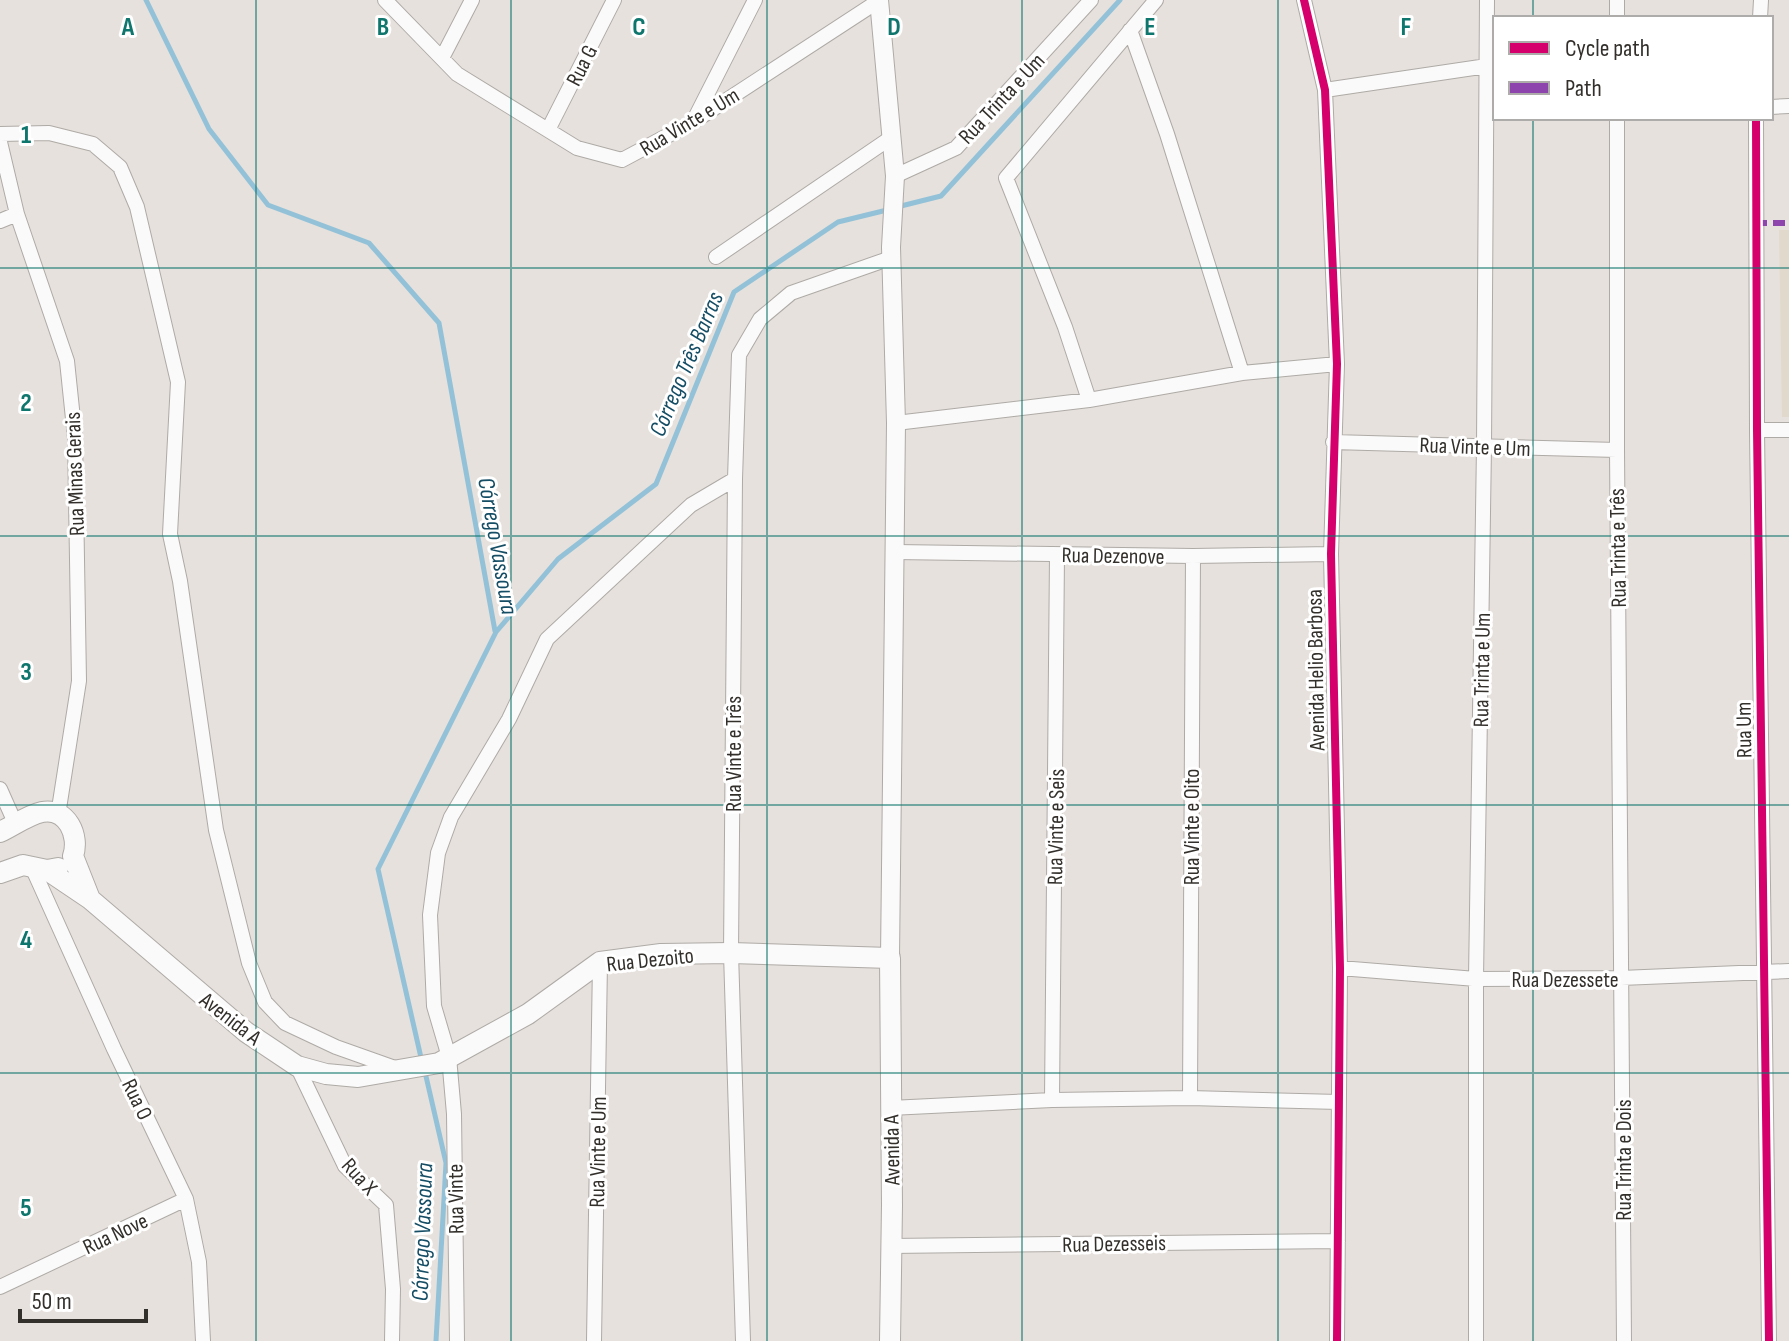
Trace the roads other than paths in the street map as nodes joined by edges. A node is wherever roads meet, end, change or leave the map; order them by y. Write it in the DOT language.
graph roads {
  1 [pos="385,0"];
  2 [pos="472,0"];
  3 [pos="614,0"];
  4 [pos="755,0"];
  5 [pos="1091,0"];
  6 [pos="1156,0"];
  7 [pos="1304,0"];
  8 [pos="1487,0"];
  9 [pos="878,1"];
  10 [pos="1130,30"];
  11 [pos="442,58"];
  12 [pos="1487,66"];
  13 [pos="1325,90"];
  14 [pos="1617,120"];
  15 [pos="1756,120"];
  16 [pos="693,122"];
  17 [pos="548,130"];
  18 [pos="0,134"];
  19 [pos="892,137"];
  20 [pos="0,142"];
  21 [pos="895,176"];
  22 [pos="17,214"];
  23 [pos="0,221"];
  24 [pos="891,253"];
  25 [pos="716,257"];
  26 [pos="1337,364"];
  27 [pos="1242,373"];
  28 [pos="1089,400"];
  29 [pos="896,423"];
  30 [pos="1757,430"];
  31 [pos="1789,430"];
  32 [pos="1333,442"];
  33 [pos="1484,446"];
  34 [pos="1617,450"];
  35 [pos="735,479"];
  36 [pos="895,552"];
  37 [pos="1331,554"];
  38 [pos="1057,555"];
  39 [pos="1193,556"];
  40 [pos="0,789"];
  41 [pos="58,815"];
  42 [pos="8,829"];
  43 [pos="73,856"];
  44 [pos="40,868"];
  45 [pos="0,873"];
  46 [pos="90,899"];
  47 [pos="731,953"];
  48 [pos="890,958"];
  49 [pos="600,962"];
  50 [pos="1340,968"];
  51 [pos="1764,970"];
  52 [pos="1789,971"];
  53 [pos="1621,978"];
  54 [pos="1476,979"];
  55 [pos="444,1060"];
  56 [pos="297,1066"];
  57 [pos="398,1069"];
  58 [pos="1190,1098"];
  59 [pos="1052,1100"];
  60 [pos="1339,1102"];
  61 [pos="890,1108"];
  62 [pos="186,1199"];
  63 [pos="1338,1241"];
  64 [pos="890,1246"];
  65 [pos="0,1287"];
  66 [pos="202,1341"];
  67 [pos="392,1341"];
  68 [pos="457,1341"];
  69 [pos="594,1341"];
  70 [pos="743,1341"];
  71 [pos="890,1341"];
  72 [pos="1337,1341"];
  73 [pos="1476,1341"];
  74 [pos="1624,1341"];
  75 [pos="1769,1341"];
  1 -- 11 [label="street, Rua Vinte e Um"];
  2 -- 11 [label="street"];
  3 -- 17 [label="street, Rua G"];
  4 -- 16 [label="street"];
  5 -- 21 [label="street, Rua Trinta e Um"];
  6 -- 10 [label="street"];
  7 -- 13 [label="street, Avenida Helio Barbosa"];
  8 -- 12 [label="street, Rua Trinta e Um"];
  9 -- 16 [label="street, Rua Vinte e Um"];
  9 -- 19 [label="street"];
  10 -- 27 [label="street"];
  10 -- 28 [label="street"];
  11 -- 17 [label="street, Rua Vinte e Um"];
  12 -- 13 [label="street"];
  12 -- 33 [label="street, Rua Trinta e Um"];
  13 -- 26 [label="street, Avenida Helio Barbosa"];
  14 -- 34 [label="street, Rua Trinta e Três"];
  15 -- 30 [label="street, Rua Um"];
  16 -- 17 [label="street, Rua Vinte e Um"];
  18 -- 57 [label="street"];
  19 -- 21 [label="street"];
  19 -- 25 [label="street"];
  20 -- 22 [label="street, Rua Minas Gerais"];
  21 -- 24 [label="street"];
  22 -- 23 [label="street"];
  22 -- 41 [label="street, Rua Minas Gerais"];
  24 -- 29 [label="street"];
  24 -- 35 [label="street, Rua Vinte e Três"];
  26 -- 27 [label="street"];
  26 -- 32 [label="street, Avenida Helio Barbosa"];
  27 -- 28 [label="street"];
  28 -- 29 [label="street"];
  29 -- 36 [label="street"];
  30 -- 31 [label="street"];
  30 -- 51 [label="street, Rua Um"];
  32 -- 33 [label="street, Rua Vinte e Um"];
  32 -- 37 [label="street, Avenida Helio Barbosa"];
  33 -- 34 [label="street, Rua Vinte e Um"];
  33 -- 54 [label="street, Rua Trinta e Um"];
  34 -- 53 [label="street, Rua Trinta e Três"];
  35 -- 47 [label="street, Rua Vinte e Três"];
  35 -- 55 [label="street, Rua Vinte"];
  36 -- 38 [label="street, Rua Dezenove"];
  36 -- 48 [label="street"];
  37 -- 39 [label="street, Rua Dezenove"];
  37 -- 50 [label="street, Avenida Helio Barbosa"];
  38 -- 39 [label="street, Rua Dezenove"];
  38 -- 59 [label="street, Rua Vinte e Seis"];
  39 -- 58 [label="street, Rua Vinte e Oito"];
  40 -- 42 [label="street"];
  41 -- 42 [label="main road"];
  41 -- 43 [label="main road, Avenida A"];
  43 -- 44 [label="main road"];
  43 -- 46 [label="main road, Avenida A"];
  44 -- 45 [label="main road"];
  44 -- 46 [label="main road, Avenida A"];
  44 -- 62 [label="street, Rua O"];
  46 -- 56 [label="main road, Avenida A"];
  47 -- 48 [label="main road, Rua Dezoito"];
  47 -- 49 [label="main road, Rua Dezoito"];
  47 -- 70 [label="street, Rua Vinte e Três"];
  48 -- 61 [label="main road, Avenida A"];
  49 -- 55 [label="main road, Rua Dezoito"];
  49 -- 69 [label="street, Rua Vinte e Um"];
  50 -- 54 [label="street, Rua Dezessete"];
  50 -- 60 [label="street, Avenida Helio Barbosa"];
  51 -- 52 [label="street, Rua Dezessete"];
  51 -- 53 [label="street, Rua Dezessete"];
  51 -- 75 [label="street, Rua Um"];
  53 -- 54 [label="street, Rua Dezessete"];
  53 -- 74 [label="street, Rua Trinta e Dois"];
  54 -- 73 [label="street, Rua Trinta e Um"];
  55 -- 57 [label="main road, Avenida A"];
  55 -- 68 [label="street, Rua Vinte"];
  56 -- 57 [label="main road, Avenida A"];
  56 -- 67 [label="street, Rua X"];
  58 -- 59 [label="street"];
  58 -- 60 [label="street"];
  59 -- 61 [label="street"];
  60 -- 63 [label="street, Avenida Helio Barbosa"];
  61 -- 64 [label="main road, Avenida A"];
  62 -- 65 [label="street, Rua Nove"];
  62 -- 66 [label="street, Rua O"];
  63 -- 64 [label="street, Rua Dezesseis"];
  63 -- 72 [label="street, Avenida Helio Barbosa"];
  64 -- 71 [label="main road, Avenida A"];
}
